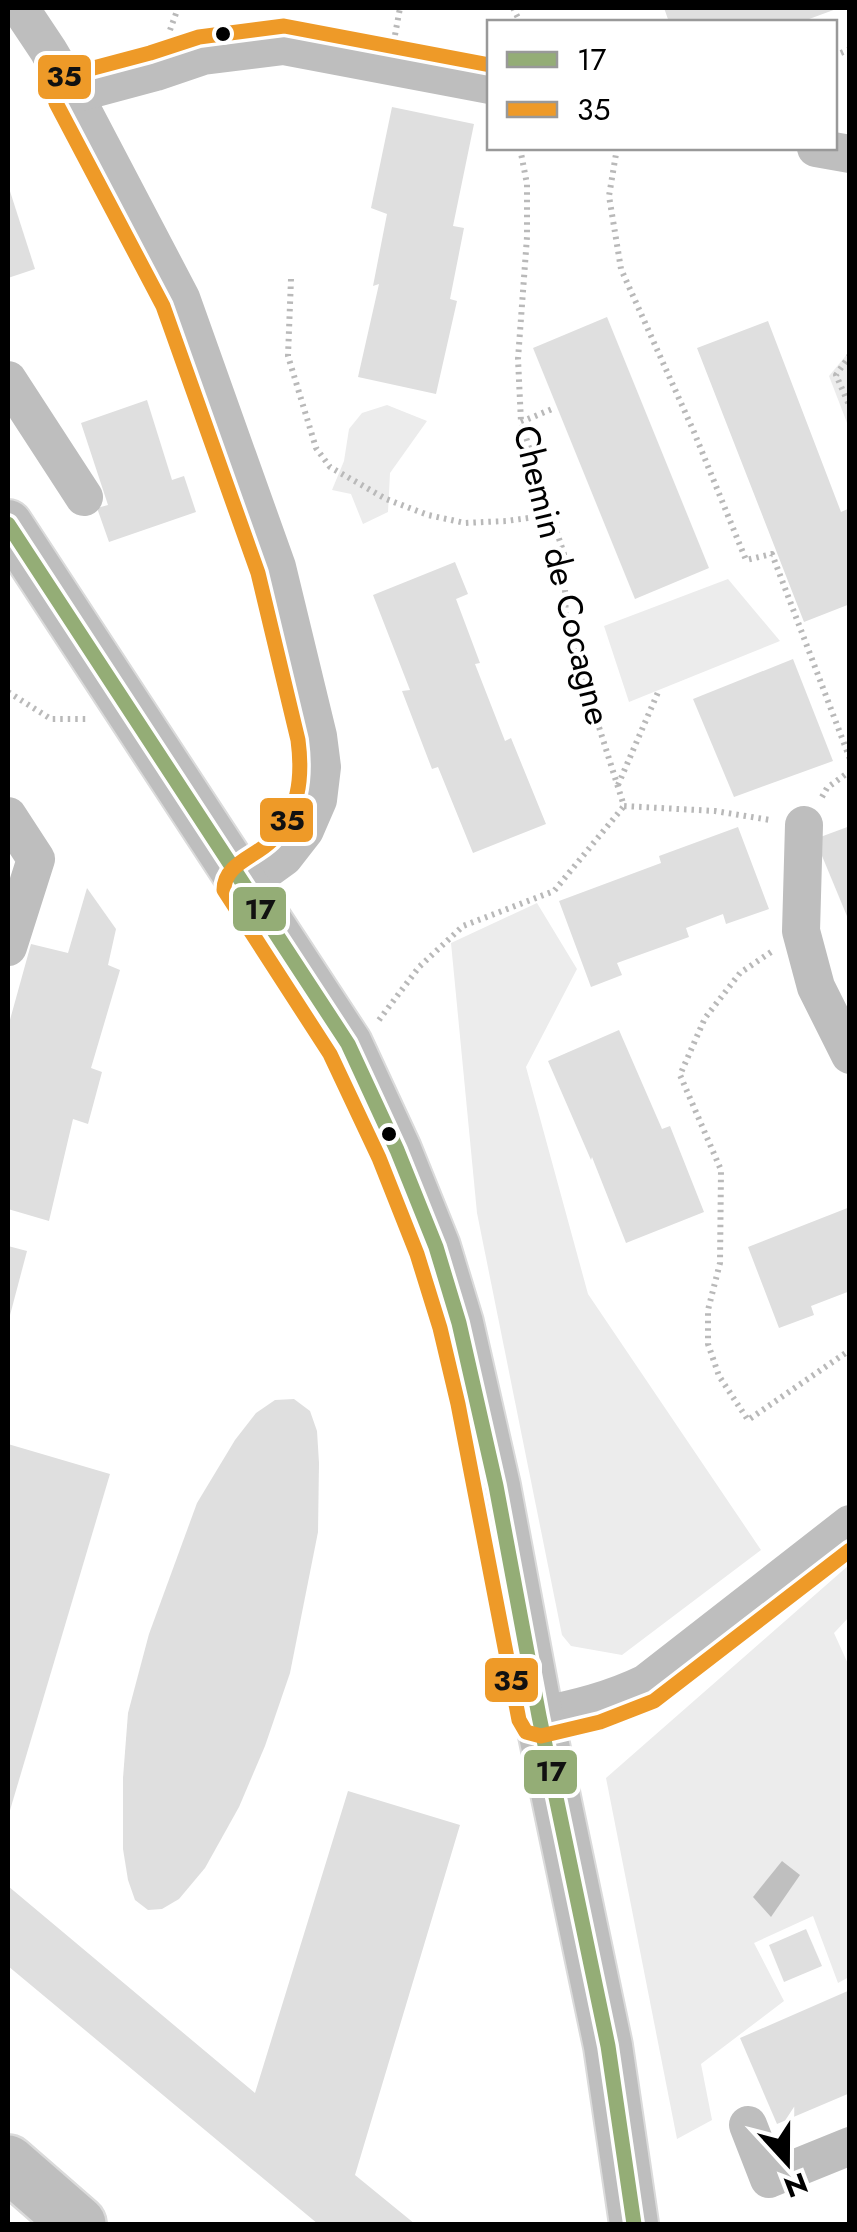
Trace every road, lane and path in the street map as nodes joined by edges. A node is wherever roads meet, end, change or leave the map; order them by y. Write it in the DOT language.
graph roads {
  1 [pos="20,8"];
  2 [pos="178,8"];
  3 [pos="400,8"];
  4 [pos="168,36"];
  5 [pos="393,46"];
  6 [pos="487,85"];
  7 [pos="74,94"];
  8 [pos="520,150"];
  9 [pos="617,150"];
  10 [pos="292,279"];
  11 [pos="850,355"];
  12 [pos="8,380"];
  13 [pos="850,407"];
  14 [pos="552,409"];
  15 [pos="522,422"];
  16 [pos="84,497"];
  17 [pos="549,509"];
  18 [pos="8,524"];
  19 [pos="659,690"];
  20 [pos="8,692"];
  21 [pos="90,719"];
  22 [pos="850,760"];
  23 [pos="850,771"];
  24 [pos="618,786"];
  25 [pos="624,806"];
  26 [pos="8,816"];
  27 [pos="804,825"];
  28 [pos="244,886"];
  29 [pos="801,931"];
  30 [pos="8,947"];
  31 [pos="374,1028"];
  32 [pos="850,1056"];
  33 [pos="850,1350"];
  34 [pos="850,1524"];
  35 [pos="539,1716"];
  36 [pos="748,2125"];
  37 [pos="850,2146"];
  38 [pos="8,2164"];
  39 [pos="78,2224"];
  40 [pos="634,2224"];
  1 -- 7 [label="street"];
  2 -- 4 [label="path"];
  3 -- 5 [label="path"];
  6 -- 7 [label="street"];
  7 -- 28 [label="street"];
  8 -- 15 [label="path, Chemin de Cocagne"];
  9 -- 22 [label="path"];
  10 -- 17 [label="path"];
  11 -- 13 [label="path"];
  12 -- 16 [label="street"];
  14 -- 15 [label="path, Chemin de Cocagne"];
  15 -- 17 [label="path, Chemin de Cocagne"];
  17 -- 24 [label="path, Chemin de Cocagne"];
  18 -- 28 [label="main road"];
  19 -- 24 [label="path"];
  20 -- 21 [label="path"];
  23 -- 27 [label="path"];
  24 -- 25 [label="path, Chemin de Cocagne"];
  25 -- 27 [label="path"];
  25 -- 31 [label="path"];
  26 -- 30 [label="street"];
  27 -- 29 [label="street"];
  28 -- 35 [label="main road"];
  29 -- 32 [label="street"];
  29 -- 33 [label="path"];
  34 -- 35 [label="street"];
  35 -- 40 [label="main road"];
  36 -- 37 [label="street"];
  38 -- 39 [label="highway"];
}
